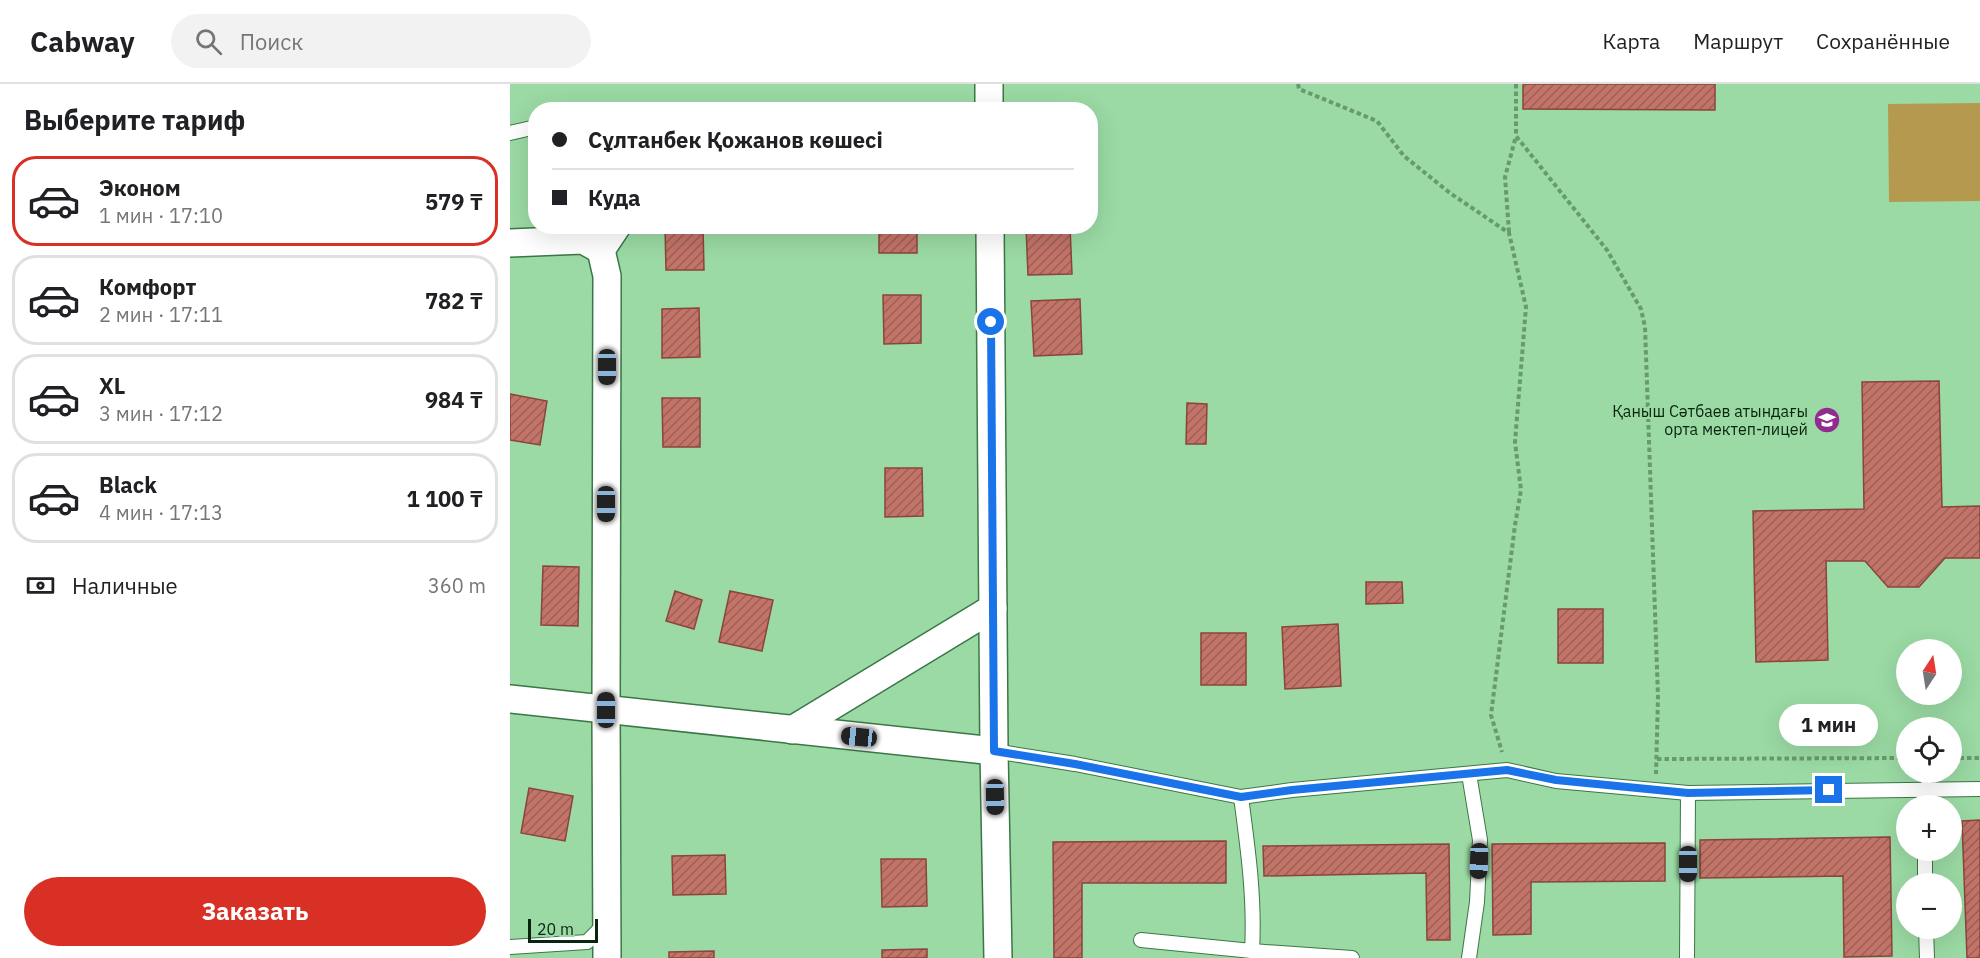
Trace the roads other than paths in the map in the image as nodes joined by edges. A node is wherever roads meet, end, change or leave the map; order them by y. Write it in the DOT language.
graph roads {
  1 [pos="989,84"];
  2 [pos="989,102"];
  3 [pos="528,129"];
  4 [pos="510,133"];
  5 [pos="612,234"];
  6 [pos="990,234"];
  7 [pos="510,243"];
  8 [pos="601,250"];
  9 [pos="993,608"];
  10 [pos="510,699"];
  11 [pos="606,710"];
  12 [pos="792,730"];
  13 [pos="994,751"];
  14 [pos="1469,774"];
  15 [pos="1924,789"];
  16 [pos="1980,789"];
  17 [pos="1688,793"];
  18 [pos="1924,795"];
  19 [pos="1241,797"];
  20 [pos="607,922"];
  21 [pos="1926,939"];
  22 [pos="1141,940"];
  23 [pos="510,947"];
  24 [pos="1252,951"];
  25 [pos="607,958"];
  26 [pos="998,958"];
  27 [pos="1352,958"];
  28 [pos="1469,958"];
  29 [pos="1687,958"];
  30 [pos="1926,958"];
  1 -- 2 [label="street"];
  3 -- 4 [label="lane"];
  5 -- 8 [label="street"];
  6 -- 9 [label="street"];
  7 -- 8 [label="street"];
  8 -- 11 [label="street"];
  9 -- 12 [label="street"];
  9 -- 13 [label="street"];
  10 -- 11 [label="street"];
  11 -- 12 [label="street"];
  11 -- 20 [label="street"];
  12 -- 13 [label="street"];
  13 -- 19 [label="lane"];
  13 -- 26 [label="street"];
  14 -- 17 [label="lane"];
  14 -- 19 [label="lane"];
  14 -- 28 [label="lane"];
  15 -- 16 [label="lane"];
  15 -- 17 [label="lane"];
  15 -- 18 [label="lane"];
  17 -- 29 [label="lane"];
  19 -- 24 [label="lane"];
  20 -- 23 [label="lane"];
  20 -- 25 [label="street"];
  21 -- 30 [label="lane"];
  22 -- 24 [label="lane"];
  24 -- 27 [label="lane"];
}
